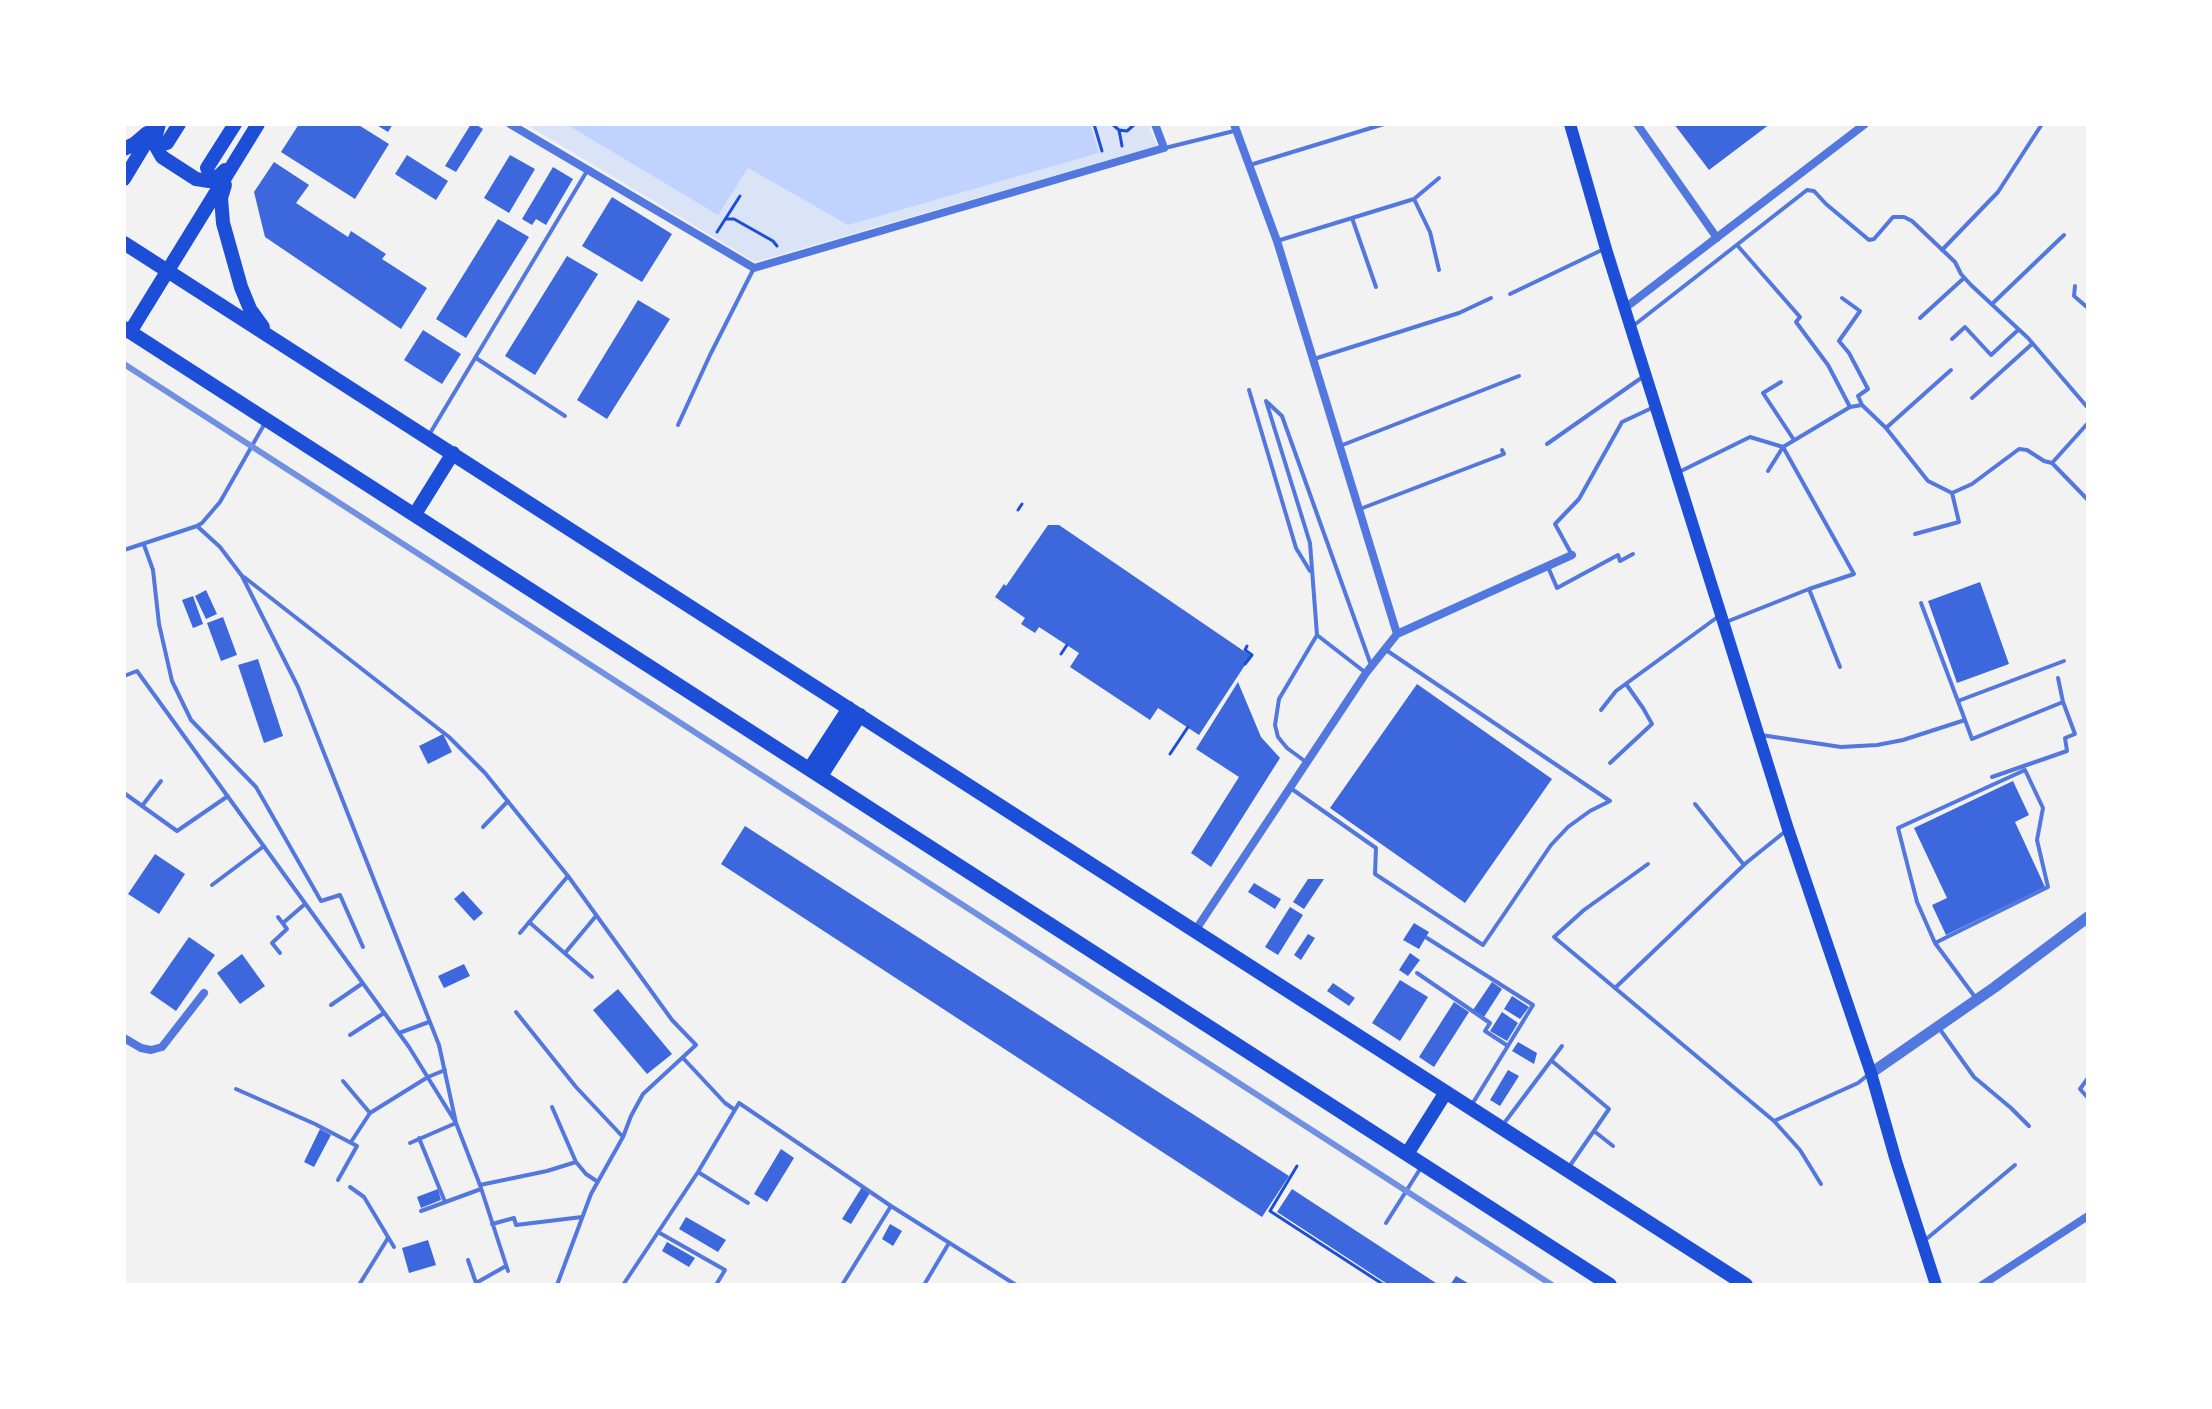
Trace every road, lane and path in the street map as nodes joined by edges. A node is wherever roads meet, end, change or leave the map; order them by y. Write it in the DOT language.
graph roads {
  1 [pos="157,124"];
  2 [pos="179,124"];
  3 [pos="235,124"];
  4 [pos="258,124"];
  5 [pos="510,124"];
  6 [pos="1094,124"];
  7 [pos="1112,124"];
  8 [pos="1135,124"];
  9 [pos="1155,124"];
  10 [pos="1384,124"];
  11 [pos="1571,124"];
  12 [pos="1637,124"];
  13 [pos="1865,124"];
  14 [pos="2042,124"];
  15 [pos="1235,127"];
  16 [pos="1119,130"];
  17 [pos="167,143"];
  18 [pos="1164,148"];
  19 [pos="124,149"];
  20 [pos="241,152"];
  21 [pos="1124,152"];
  22 [pos="1104,158"];
  23 [pos="1250,165"];
  24 [pos="207,168"];
  25 [pos="587,171"];
  26 [pos="1439,178"];
  27 [pos="124,179"];
  28 [pos="740,196"];
  29 [pos="1414,199"];
  30 [pos="1352,218"];
  31 [pos="726,219"];
  32 [pos="717,232"];
  33 [pos="2064,235"];
  34 [pos="1717,238"];
  35 [pos="1277,241"];
  36 [pos="124,243"];
  37 [pos="1737,245"];
  38 [pos="1606,249"];
  39 [pos="1942,250"];
  40 [pos="778,251"];
  41 [pos="754,268"];
  42 [pos="1439,270"];
  43 [pos="168,271"];
  44 [pos="1964,278"];
  45 [pos="2075,286"];
  46 [pos="1376,287"];
  47 [pos="1510,294"];
  48 [pos="1491,298"];
  49 [pos="1842,298"];
  50 [pos="1992,304"];
  51 [pos="1625,308"];
  52 [pos="2088,308"];
  53 [pos="1920,318"];
  54 [pos="1631,327"];
  55 [pos="127,330"];
  56 [pos="2018,330"];
  57 [pos="273,338"];
  58 [pos="1952,339"];
  59 [pos="2032,344"];
  60 [pos="476,358"];
  61 [pos="1314,359"];
  62 [pos="1951,370"];
  63 [pos="1646,375"];
  64 [pos="1519,376"];
  65 [pos="1781,382"];
  66 [pos="1249,390"];
  67 [pos="1972,398"];
  68 [pos="1862,405"];
  69 [pos="1656,406"];
  70 [pos="1850,407"];
  71 [pos="2088,408"];
  72 [pos="565,416"];
  73 [pos="268,419"];
  74 [pos="2088,423"];
  75 [pos="678,425"];
  76 [pos="1886,428"];
  77 [pos="428,437"];
  78 [pos="1794,440"];
  79 [pos="1547,444"];
  80 [pos="1340,446"];
  81 [pos="1783,447"];
  82 [pos="1502,450"];
  83 [pos="453,453"];
  84 [pos="2052,463"];
  85 [pos="1768,471"];
  86 [pos="1677,473"];
  87 [pos="1952,493"];
  88 [pos="2088,500"];
  89 [pos="1022,504"];
  90 [pos="1360,509"];
  91 [pos="1018,510"];
  92 [pos="415,514"];
  93 [pos="197,526"];
  94 [pos="1915,534"];
  95 [pos="144,545"];
  96 [pos="124,550"];
  97 [pos="1633,554"];
  98 [pos="1572,555"];
  99 [pos="1548,567"];
  100 [pos="1311,573"];
  101 [pos="242,576"];
  102 [pos="1809,589"];
  103 [pos="1921,603"];
  104 [pos="1722,619"];
  105 [pos="1397,634"];
  106 [pos="1317,635"];
  107 [pos="1067,645"];
  108 [pos="1247,646"];
  109 [pos="1384,648"];
  110 [pos="1061,654"];
  111 [pos="2064,661"];
  112 [pos="1245,664"];
  113 [pos="1840,667"];
  114 [pos="1369,669"];
  115 [pos="124,676"];
  116 [pos="2058,678"];
  117 [pos="1626,684"];
  118 [pos="1958,701"];
  119 [pos="2063,702"];
  120 [pos="1601,710"];
  121 [pos="854,711"];
  122 [pos="1965,720"];
  123 [pos="1188,727"];
  124 [pos="1759,735"];
  125 [pos="1170,754"];
  126 [pos="1306,762"];
  127 [pos="1610,763"];
  128 [pos="815,772"];
  129 [pos="1992,777"];
  130 [pos="161,781"];
  131 [pos="1289,787"];
  132 [pos="124,793"];
  133 [pos="228,796"];
  134 [pos="508,801"];
  135 [pos="1695,804"];
  136 [pos="142,806"];
  137 [pos="483,827"];
  138 [pos="1788,829"];
  139 [pos="264,846"];
  140 [pos="1648,864"];
  141 [pos="1744,865"];
  142 [pos="568,876"];
  143 [pos="212,885"];
  144 [pos="305,904"];
  145 [pos="596,916"];
  146 [pos="278,917"];
  147 [pos="2088,917"];
  148 [pos="529,922"];
  149 [pos="283,923"];
  150 [pos="1195,931"];
  151 [pos="520,933"];
  152 [pos="1427,938"];
  153 [pos="1935,943"];
  154 [pos="363,947"];
  155 [pos="280,953"];
  156 [pos="565,953"];
  157 [pos="1417,973"];
  158 [pos="592,977"];
  159 [pos="363,983"];
  160 [pos="1615,988"];
  161 [pos="204,993"];
  162 [pos="1977,999"];
  163 [pos="331,1005"];
  164 [pos="516,1012"];
  165 [pos="384,1013"];
  166 [pos="429,1022"];
  167 [pos="1938,1026"];
  168 [pos="399,1033"];
  169 [pos="350,1035"];
  170 [pos="124,1038"];
  171 [pos="1508,1046"];
  172 [pos="1562,1046"];
  173 [pos="683,1058"];
  174 [pos="1552,1061"];
  175 [pos="445,1070"];
  176 [pos="1871,1073"];
  177 [pos="428,1077"];
  178 [pos="2088,1078"];
  179 [pos="343,1081"];
  180 [pos="236,1089"];
  181 [pos="1446,1092"];
  182 [pos="2088,1098"];
  183 [pos="552,1107"];
  184 [pos="1470,1108"];
  185 [pos="735,1110"];
  186 [pos="370,1113"];
  187 [pos="1774,1121"];
  188 [pos="456,1123"];
  189 [pos="2029,1126"];
  190 [pos="1501,1128"];
  191 [pos="1594,1131"];
  192 [pos="623,1137"];
  193 [pos="419,1138"];
  194 [pos="350,1143"];
  195 [pos="410,1143"];
  196 [pos="1613,1146"];
  197 [pos="1407,1154"];
  198 [pos="576,1162"];
  199 [pos="1423,1164"];
  200 [pos="2015,1165"];
  201 [pos="1297,1166"];
  202 [pos="1567,1170"];
  203 [pos="698,1172"];
  204 [pos="338,1180"];
  205 [pos="598,1182"];
  206 [pos="1821,1184"];
  207 [pos="350,1187"];
  208 [pos="481,1187"];
  209 [pos="445,1202"];
  210 [pos="748,1203"];
  211 [pos="891,1206"];
  212 [pos="421,1211"];
  213 [pos="2088,1216"];
  214 [pos="582,1217"];
  215 [pos="1386,1223"];
  216 [pos="492,1224"];
  217 [pos="658,1232"];
  218 [pos="388,1238"];
  219 [pos="949,1243"];
  220 [pos="1922,1243"];
  221 [pos="394,1247"];
  222 [pos="468,1260"];
  223 [pos="478,1284"];
  224 [pos="359,1285"];
  225 [pos="557,1285"];
  226 [pos="623,1285"];
  227 [pos="716,1285"];
  228 [pos="842,1285"];
  229 [pos="924,1285"];
  230 [pos="1016,1285"];
  231 [pos="1384,1285"];
  232 [pos="1610,1285"];
  233 [pos="1746,1285"];
  234 [pos="1936,1285"];
  235 [pos="1982,1285"];
  1 -- 19 [label="main road"];
  1 -- 20 [label="main road"];
  1 -- 27 [label="main road"];
  2 -- 17 [label="main road"];
  3 -- 24 [label="main road"];
  4 -- 20 [label="main road"];
  5 -- 25 [label="street"];
  6 -- 22 [label="path"];
  7 -- 16 [label="path"];
  8 -- 16 [label="path"];
  9 -- 18 [label="street"];
  10 -- 23 [label="lane"];
  11 -- 38 [label="main road"];
  12 -- 34 [label="street"];
  13 -- 34 [label="street"];
  14 -- 39 [label="lane"];
  15 -- 18 [label="lane"];
  15 -- 23 [label="street"];
  16 -- 21 [label="path"];
  18 -- 41 [label="street"];
  20 -- 43 [label="main road"];
  20 -- 57 [label="main road"];
  23 -- 35 [label="street"];
  25 -- 41 [label="street"];
  25 -- 60 [label="lane"];
  26 -- 29 [label="lane"];
  28 -- 31 [label="path"];
  29 -- 30 [label="lane"];
  29 -- 42 [label="lane"];
  30 -- 35 [label="lane"];
  30 -- 46 [label="lane"];
  31 -- 32 [label="path"];
  31 -- 40 [label="path"];
  33 -- 50 [label="lane"];
  34 -- 51 [label="street"];
  35 -- 61 [label="street"];
  36 -- 43 [label="main road"];
  37 -- 39 [label="lane"];
  37 -- 54 [label="lane"];
  37 -- 70 [label="lane"];
  38 -- 47 [label="lane"];
  38 -- 51 [label="main road"];
  39 -- 44 [label="lane"];
  41 -- 75 [label="lane"];
  43 -- 55 [label="main road"];
  43 -- 57 [label="main road"];
  44 -- 50 [label="lane"];
  44 -- 53 [label="lane"];
  45 -- 52 [label="lane"];
  48 -- 61 [label="lane"];
  49 -- 68 [label="lane"];
  50 -- 56 [label="lane"];
  51 -- 54 [label="main road"];
  54 -- 63 [label="main road"];
  55 -- 73 [label="main road"];
  56 -- 58 [label="lane"];
  56 -- 59 [label="lane"];
  57 -- 77 [label="main road"];
  59 -- 67 [label="lane"];
  59 -- 71 [label="lane"];
  60 -- 72 [label="lane"];
  60 -- 77 [label="lane"];
  61 -- 80 [label="street"];
  62 -- 76 [label="lane"];
  63 -- 69 [label="main road"];
  63 -- 79 [label="lane"];
  64 -- 80 [label="lane"];
  65 -- 78 [label="lane"];
  66 -- 100 [label="lane"];
  68 -- 70 [label="lane"];
  68 -- 76 [label="lane"];
  69 -- 86 [label="main road"];
  69 -- 98 [label="lane"];
  70 -- 78 [label="lane"];
  73 -- 92 [label="main road"];
  73 -- 93 [label="lane"];
  74 -- 84 [label="lane"];
  76 -- 87 [label="lane"];
  77 -- 83 [label="main road"];
  78 -- 81 [label="lane"];
  80 -- 90 [label="street"];
  81 -- 85 [label="lane"];
  81 -- 86 [label="lane"];
  81 -- 102 [label="lane"];
  82 -- 90 [label="lane"];
  83 -- 92 [label="main road"];
  83 -- 121 [label="main road"];
  84 -- 87 [label="lane"];
  84 -- 88 [label="lane"];
  86 -- 104 [label="main road"];
  87 -- 94 [label="lane"];
  89 -- 91 [label="path"];
  90 -- 105 [label="street"];
  92 -- 128 [label="main road"];
  93 -- 95 [label="lane"];
  93 -- 101 [label="lane"];
  95 -- 96 [label="lane"];
  95 -- 154 [label="lane"];
  97 -- 99 [label="lane"];
  98 -- 99 [label="street"];
  99 -- 105 [label="street"];
  100 -- 106 [label="lane"];
  100 -- 114 [label="lane"];
  101 -- 134 [label="lane"];
  101 -- 166 [label="lane"];
  102 -- 104 [label="lane"];
  102 -- 113 [label="lane"];
  103 -- 118 [label="lane"];
  104 -- 117 [label="lane"];
  104 -- 124 [label="main road"];
  105 -- 109 [label="street"];
  106 -- 114 [label="lane"];
  106 -- 126 [label="lane"];
  107 -- 110 [label="path"];
  108 -- 112 [label="path"];
  109 -- 114 [label="street"];
  109 -- 131 [label="lane"];
  111 -- 118 [label="lane"];
  114 -- 126 [label="street"];
  115 -- 133 [label="lane"];
  116 -- 119 [label="lane"];
  117 -- 120 [label="lane"];
  117 -- 127 [label="lane"];
  118 -- 122 [label="lane"];
  119 -- 122 [label="lane"];
  119 -- 129 [label="lane"];
  121 -- 128 [label="main road"];
  121 -- 150 [label="main road"];
  122 -- 124 [label="lane"];
  123 -- 125 [label="path"];
  124 -- 138 [label="main road"];
  126 -- 131 [label="street"];
  128 -- 197 [label="main road"];
  130 -- 136 [label="lane"];
  131 -- 150 [label="street"];
  132 -- 136 [label="lane"];
  133 -- 136 [label="lane"];
  133 -- 139 [label="lane"];
  134 -- 137 [label="lane"];
  134 -- 142 [label="lane"];
  135 -- 141 [label="lane"];
  138 -- 141 [label="lane"];
  138 -- 176 [label="main road"];
  139 -- 143 [label="lane"];
  139 -- 144 [label="lane"];
  140 -- 160 [label="lane"];
  141 -- 160 [label="lane"];
  142 -- 145 [label="lane"];
  142 -- 148 [label="lane"];
  144 -- 149 [label="lane"];
  144 -- 159 [label="lane"];
  145 -- 156 [label="lane"];
  145 -- 173 [label="lane"];
  146 -- 149 [label="lane"];
  147 -- 162 [label="street"];
  148 -- 151 [label="lane"];
  148 -- 156 [label="lane"];
  149 -- 155 [label="lane"];
  150 -- 181 [label="main road"];
  152 -- 171 [label="lane"];
  153 -- 153 [label="lane"];
  153 -- 162 [label="lane"];
  156 -- 158 [label="lane"];
  157 -- 171 [label="lane"];
  159 -- 163 [label="lane"];
  159 -- 165 [label="lane"];
  160 -- 187 [label="lane"];
  161 -- 170 [label="street"];
  162 -- 167 [label="street"];
  164 -- 192 [label="lane"];
  165 -- 168 [label="lane"];
  165 -- 169 [label="lane"];
  166 -- 168 [label="lane"];
  166 -- 175 [label="lane"];
  167 -- 176 [label="street"];
  167 -- 189 [label="lane"];
  168 -- 177 [label="lane"];
  171 -- 184 [label="lane"];
  172 -- 174 [label="lane"];
  173 -- 185 [label="lane"];
  173 -- 192 [label="lane"];
  174 -- 190 [label="lane"];
  174 -- 191 [label="lane"];
  175 -- 177 [label="lane"];
  175 -- 188 [label="lane"];
  176 -- 187 [label="lane"];
  176 -- 220 [label="main road"];
  177 -- 186 [label="lane"];
  177 -- 188 [label="lane"];
  178 -- 182 [label="lane"];
  179 -- 186 [label="lane"];
  180 -- 194 [label="lane"];
  181 -- 184 [label="main road"];
  181 -- 197 [label="main road"];
  183 -- 198 [label="lane"];
  184 -- 190 [label="main road"];
  185 -- 203 [label="lane"];
  185 -- 211 [label="lane"];
  186 -- 194 [label="lane"];
  187 -- 206 [label="lane"];
  188 -- 193 [label="lane"];
  188 -- 208 [label="lane"];
  190 -- 202 [label="main road"];
  191 -- 196 [label="lane"];
  191 -- 202 [label="lane"];
  192 -- 205 [label="lane"];
  193 -- 195 [label="lane"];
  193 -- 209 [label="lane"];
  194 -- 204 [label="lane"];
  197 -- 199 [label="main road"];
  198 -- 205 [label="lane"];
  198 -- 208 [label="lane"];
  199 -- 215 [label="lane"];
  199 -- 232 [label="main road"];
  200 -- 220 [label="lane"];
  201 -- 231 [label="path"];
  202 -- 233 [label="main road"];
  203 -- 210 [label="lane"];
  203 -- 217 [label="lane"];
  205 -- 214 [label="lane"];
  207 -- 218 [label="lane"];
  208 -- 209 [label="lane"];
  208 -- 216 [label="lane"];
  209 -- 212 [label="lane"];
  211 -- 219 [label="lane"];
  211 -- 228 [label="lane"];
  213 -- 235 [label="street"];
  214 -- 216 [label="lane"];
  214 -- 225 [label="lane"];
  216 -- 223 [label="lane"];
  217 -- 226 [label="lane"];
  217 -- 227 [label="lane"];
  218 -- 221 [label="lane"];
  218 -- 224 [label="lane"];
  219 -- 229 [label="lane"];
  219 -- 230 [label="lane"];
  220 -- 234 [label="main road"];
  222 -- 223 [label="lane"];
}
